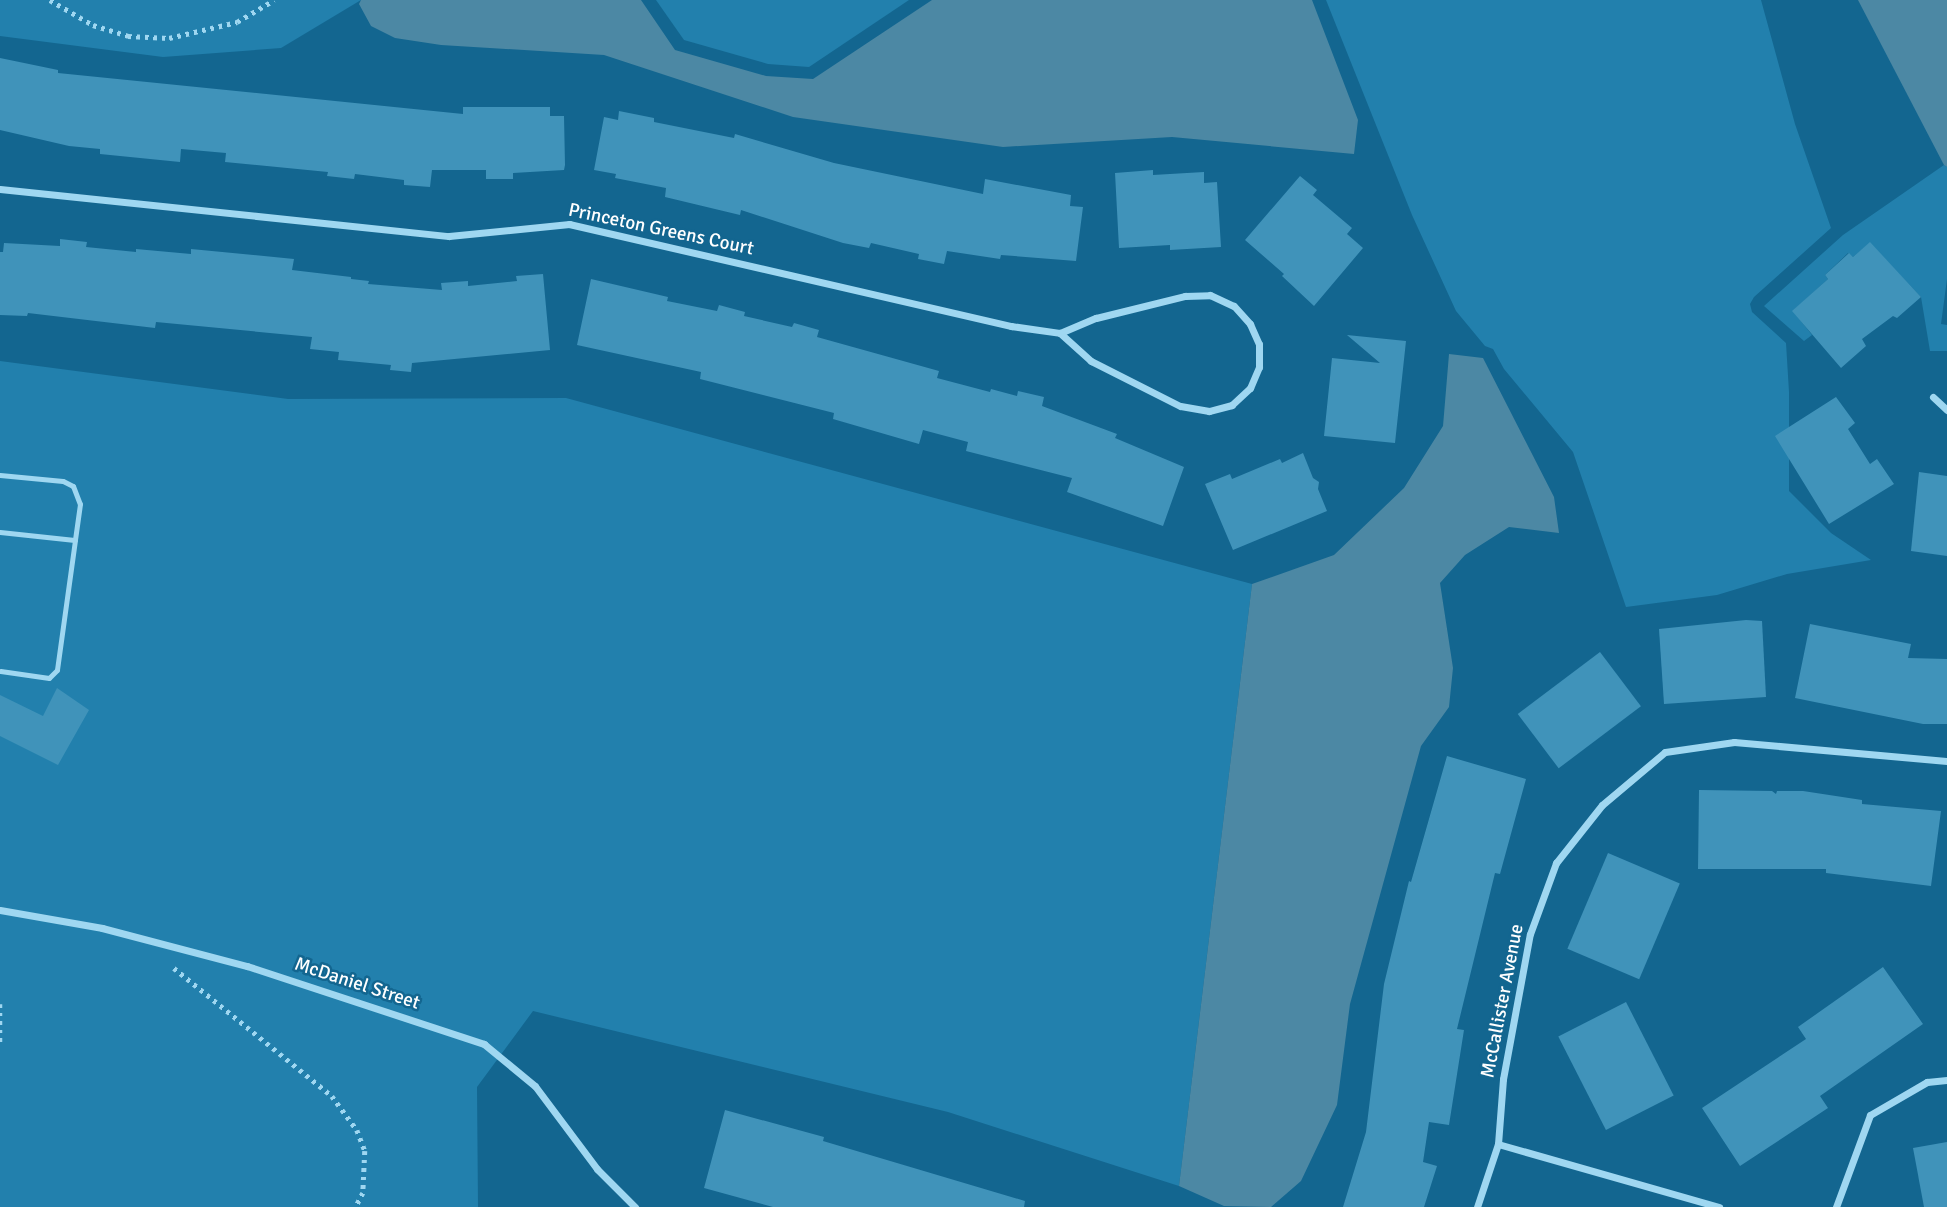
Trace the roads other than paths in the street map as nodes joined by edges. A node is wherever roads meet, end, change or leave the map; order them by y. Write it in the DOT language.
graph roads {
  1 [pos="0,189"];
  2 [pos="1060,333"];
  3 [pos="1933,397"];
  4 [pos="1947,410"];
  5 [pos="0,475"];
  6 [pos="0,532"];
  7 [pos="75,540"];
  8 [pos="0,671"];
  9 [pos="1947,761"];
  10 [pos="0,910"];
  11 [pos="1947,1080"];
  12 [pos="1498,1144"];
  13 [pos="635,1207"];
  14 [pos="1477,1207"];
  15 [pos="1718,1207"];
  16 [pos="1836,1207"];
  1 -- 2 [label="street, Princeton Greens Court"];
  2 -- 2 [label="street"];
  3 -- 4 [label="street"];
  5 -- 7 [label="lane"];
  6 -- 7 [label="lane"];
  7 -- 8 [label="lane"];
  9 -- 12 [label="street, McCallister Avenue"];
  10 -- 13 [label="street, McDaniel Street"];
  11 -- 16 [label="street"];
  12 -- 14 [label="street, McCallister Avenue"];
  12 -- 15 [label="street"];
}
